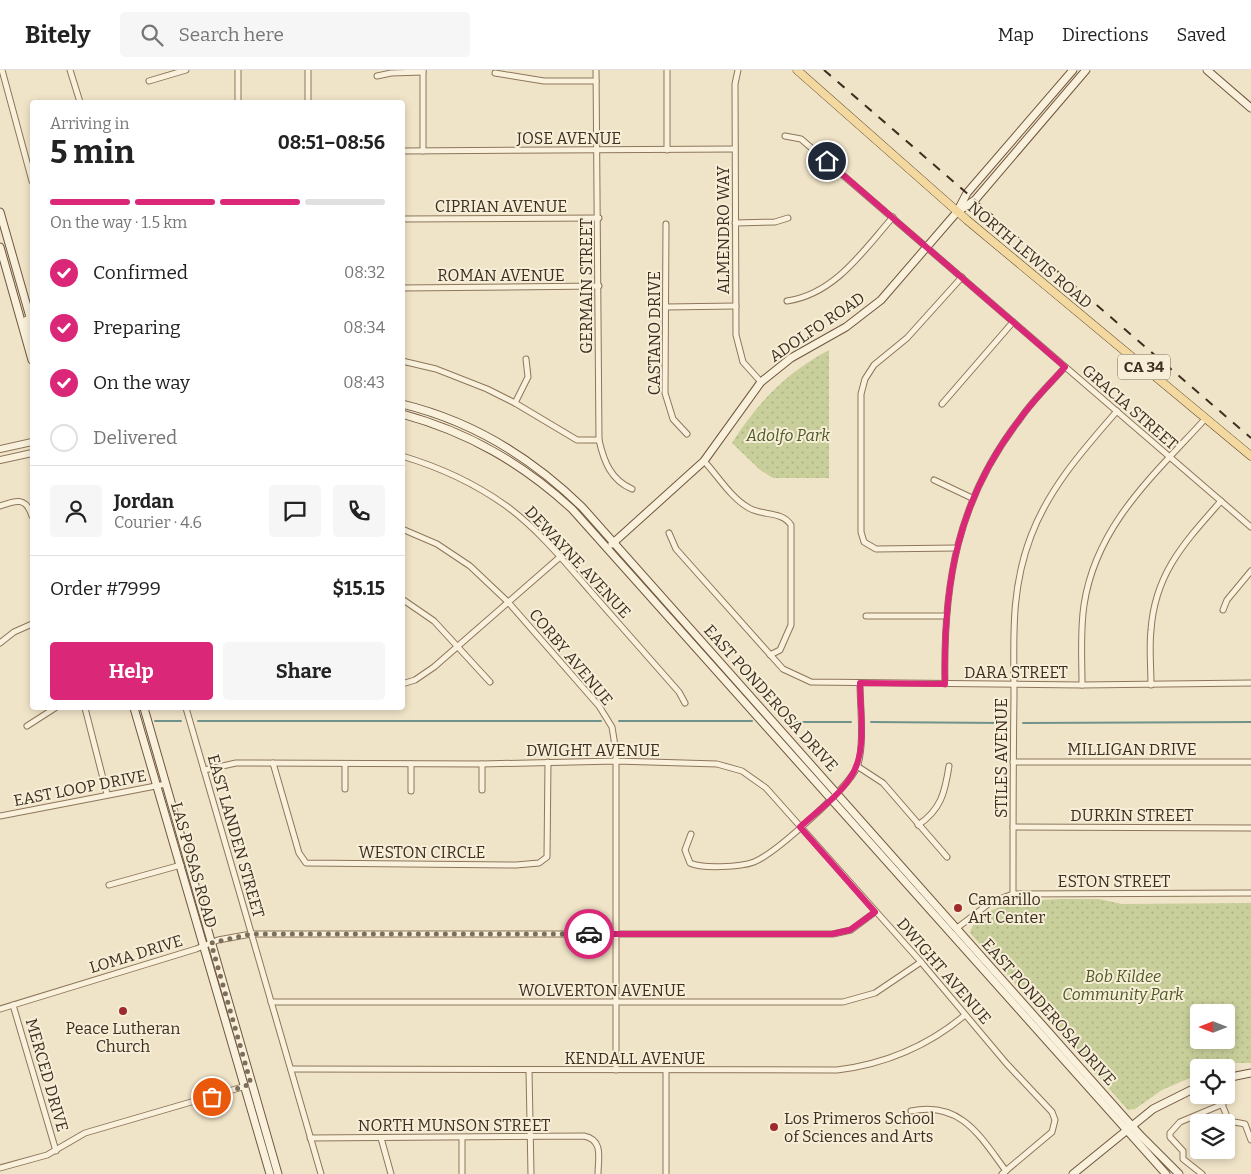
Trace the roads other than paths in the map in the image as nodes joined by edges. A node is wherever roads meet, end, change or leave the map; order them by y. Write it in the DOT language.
graph roads {
  1 [pos="2,70"];
  2 [pos="70,70"];
  3 [pos="186,70"];
  4 [pos="238,70"];
  5 [pos="308,70"];
  6 [pos="596,70"];
  7 [pos="667,70"];
  8 [pos="738,70"];
  9 [pos="797,70"];
  10 [pos="1073,70"];
  11 [pos="1086,70"];
  12 [pos="1207,70"];
  13 [pos="423,71"];
  14 [pos="494,73"];
  15 [pos="378,76"];
  16 [pos="149,81"];
  17 [pos="596,82"];
  18 [pos="79,100"];
  19 [pos="238,100"];
  20 [pos="308,100"];
  21 [pos="1251,108"];
  22 [pos="785,136"];
  23 [pos="735,149"];
  24 [pos="667,150"];
  25 [pos="405,151"];
  26 [pos="423,151"];
  27 [pos="598,151"];
  28 [pos="30,174"];
  29 [pos="0,212"];
  30 [pos="957,212"];
  31 [pos="893,217"];
  32 [pos="599,218"];
  33 [pos="788,218"];
  34 [pos="405,219"];
  35 [pos="735,223"];
  36 [pos="666,224"];
  37 [pos="0,247"];
  38 [pos="927,247"];
  39 [pos="962,277"];
  40 [pos="599,286"];
  41 [pos="405,288"];
  42 [pos="787,301"];
  43 [pos="17,305"];
  44 [pos="736,306"];
  45 [pos="666,307"];
  46 [pos="30,317"];
  47 [pos="1013,322"];
  48 [pos="30,332"];
  49 [pos="30,353"];
  50 [pos="526,359"];
  51 [pos="405,361"];
  52 [pos="1065,367"];
  53 [pos="761,382"];
  54 [pos="515,403"];
  55 [pos="942,404"];
  56 [pos="405,405"];
  57 [pos="1117,412"];
  58 [pos="405,415"];
  59 [pos="1206,418"];
  60 [pos="687,434"];
  61 [pos="599,440"];
  62 [pos="30,442"];
  63 [pos="0,448"];
  64 [pos="30,453"];
  65 [pos="1251,456"];
  66 [pos="405,457"];
  67 [pos="1168,457"];
  68 [pos="0,460"];
  69 [pos="704,460"];
  70 [pos="934,480"];
  71 [pos="632,489"];
  72 [pos="972,498"];
  73 [pos="1221,501"];
  74 [pos="0,506"];
  75 [pos="30,510"];
  76 [pos="1251,527"];
  77 [pos="405,530"];
  78 [pos="669,533"];
  79 [pos="614,542"];
  80 [pos="608,547"];
  81 [pos="956,548"];
  82 [pos="560,557"];
  83 [pos="1251,571"];
  84 [pos="405,602"];
  85 [pos="508,602"];
  86 [pos="1224,610"];
  87 [pos="866,616"];
  88 [pos="945,616"];
  89 [pos="30,625"];
  90 [pos="0,643"];
  91 [pos="458,647"];
  92 [pos="770,655"];
  93 [pos="490,682"];
  94 [pos="1251,682"];
  95 [pos="405,683"];
  96 [pos="860,683"];
  97 [pos="945,684"];
  98 [pos="1014,685"];
  99 [pos="1082,685"];
  100 [pos="1151,685"];
  101 [pos="685,703"];
  102 [pos="52,710"];
  103 [pos="86,710"];
  104 [pos="135,710"];
  105 [pos="145,710"];
  106 [pos="187,710"];
  107 [pos="27,726"];
  108 [pos="616,761"];
  109 [pos="273,762"];
  110 [pos="548,762"];
  111 [pos="1014,762"];
  112 [pos="1251,762"];
  113 [pos="345,764"];
  114 [pos="411,764"];
  115 [pos="482,764"];
  116 [pos="857,766"];
  117 [pos="949,766"];
  118 [pos="204,770"];
  119 [pos="166,784"];
  120 [pos="156,786"];
  121 [pos="345,790"];
  122 [pos="482,790"];
  123 [pos="411,791"];
  124 [pos="837,793"];
  125 [pos="107,794"];
  126 [pos="830,799"];
  127 [pos="0,816"];
  128 [pos="918,825"];
  129 [pos="800,827"];
  130 [pos="1013,827"];
  131 [pos="1251,828"];
  132 [pos="690,834"];
  133 [pos="948,857"];
  134 [pos="181,866"];
  135 [pos="110,885"];
  136 [pos="1251,893"];
  137 [pos="1013,894"];
  138 [pos="875,912"];
  139 [pos="957,928"];
  140 [pos="251,934"];
  141 [pos="616,934"];
  142 [pos="950,934"];
  143 [pos="211,943"];
  144 [pos="204,946"];
  145 [pos="921,962"];
  146 [pos="271,1002"];
  147 [pos="616,1002"];
  148 [pos="13,1005"];
  149 [pos="0,1009"];
  150 [pos="965,1015"];
  151 [pos="290,1069"];
  152 [pos="529,1070"];
  153 [pos="616,1070"];
  154 [pos="666,1070"];
  155 [pos="1251,1073"];
  156 [pos="1235,1076"];
  157 [pos="1251,1080"];
  158 [pos="251,1084"];
  159 [pos="244,1087"];
  160 [pos="1190,1090"];
  161 [pos="1223,1104"];
  162 [pos="912,1111"];
  163 [pos="1132,1126"];
  164 [pos="1125,1131"];
  165 [pos="310,1138"];
  166 [pos="381,1138"];
  167 [pos="462,1138"];
  168 [pos="530,1138"];
  169 [pos="1251,1140"];
  170 [pos="56,1151"];
  171 [pos="0,1168"];
  172 [pos="1004,1172"];
  173 [pos="270,1174"];
  174 [pos="278,1174"];
  175 [pos="321,1174"];
  176 [pos="391,1174"];
  177 [pos="462,1174"];
  178 [pos="531,1174"];
  179 [pos="598,1174"];
  180 [pos="666,1174"];
  181 [pos="1073,1174"];
  182 [pos="1166,1174"];
  183 [pos="1179,1174"];
  184 [pos="1202,1174"];
  1 -- 28 [label="street"];
  2 -- 18 [label="street"];
  3 -- 16 [label="street"];
  4 -- 19 [label="street"];
  5 -- 20 [label="street"];
  6 -- 17 [label="street, GERMAIN STREET"];
  7 -- 24 [label="street"];
  8 -- 23 [label="street, ALMENDRO WAY"];
  9 -- 30 [label="main road, NORTH LEWIS ROAD / CA 34"];
  10 -- 30 [label="main road, ADOLFO ROAD"];
  11 -- 30 [label="main road, ADOLFO ROAD"];
  12 -- 21 [label="main road"];
  13 -- 15 [label="street"];
  13 -- 26 [label="street"];
  14 -- 17 [label="street"];
  17 -- 27 [label="street, GERMAIN STREET"];
  22 -- 31 [label="street, GRACIA STREET"];
  23 -- 24 [label="street, JOSE AVENUE"];
  23 -- 35 [label="street, ALMENDRO WAY"];
  24 -- 27 [label="street, JOSE AVENUE"];
  25 -- 26 [label="street, JOSE AVENUE"];
  26 -- 27 [label="street, JOSE AVENUE"];
  27 -- 32 [label="street, GERMAIN STREET"];
  29 -- 46 [label="main road"];
  30 -- 38 [label="main road, ADOLFO ROAD"];
  30 -- 59 [label="main road, NORTH LEWIS ROAD / CA 34"];
  31 -- 38 [label="street, GRACIA STREET"];
  31 -- 42 [label="street"];
  32 -- 34 [label="street, CIPRIAN AVENUE"];
  32 -- 40 [label="street, GERMAIN STREET"];
  33 -- 35 [label="street"];
  35 -- 44 [label="street, ALMENDRO WAY"];
  36 -- 45 [label="street, CASTANO DRIVE"];
  37 -- 43 [label="main road"];
  38 -- 39 [label="street, GRACIA STREET"];
  38 -- 53 [label="main road, ADOLFO ROAD"];
  39 -- 47 [label="street, GRACIA STREET"];
  39 -- 81 [label="street"];
  40 -- 41 [label="street, ROMAN AVENUE"];
  40 -- 61 [label="street, GERMAIN STREET"];
  43 -- 48 [label="main road"];
  43 -- 49 [label="main road"];
  44 -- 45 [label="street"];
  44 -- 53 [label="street, ALMENDRO WAY"];
  45 -- 60 [label="street, CASTANO DRIVE"];
  47 -- 52 [label="street, GRACIA STREET"];
  47 -- 55 [label="street"];
  50 -- 54 [label="street"];
  51 -- 54 [label="street"];
  52 -- 57 [label="street, GRACIA STREET"];
  52 -- 72 [label="street"];
  53 -- 69 [label="main road, ADOLFO ROAD"];
  54 -- 61 [label="street"];
  56 -- 79 [label="main road, EAST PONDEROSA DRIVE"];
  57 -- 67 [label="street, GRACIA STREET"];
  57 -- 98 [label="street, STILES AVENUE"];
  58 -- 80 [label="main road, EAST PONDEROSA DRIVE"];
  59 -- 65 [label="main road, NORTH LEWIS ROAD / CA 34"];
  59 -- 67 [label="street"];
  61 -- 71 [label="street, GERMAIN STREET"];
  62 -- 63 [label="street"];
  64 -- 68 [label="street"];
  66 -- 82 [label="street, DEWAYNE AVENUE"];
  67 -- 73 [label="street, GRACIA STREET"];
  67 -- 99 [label="street"];
  69 -- 79 [label="main road, ADOLFO ROAD"];
  69 -- 92 [label="street"];
  70 -- 72 [label="street"];
  72 -- 81 [label="street"];
  73 -- 76 [label="street, GRACIA STREET"];
  73 -- 100 [label="street"];
  74 -- 75 [label="street"];
  77 -- 85 [label="street, CORBY AVENUE"];
  78 -- 92 [label="street, DARA STREET"];
  79 -- 80 [label="main road, ADOLFO ROAD"];
  79 -- 124 [label="main road, EAST PONDEROSA DRIVE"];
  80 -- 126 [label="main road, EAST PONDEROSA DRIVE"];
  81 -- 88 [label="street"];
  82 -- 85 [label="street"];
  82 -- 101 [label="street, DEWAYNE AVENUE"];
  83 -- 86 [label="street"];
  84 -- 91 [label="street"];
  85 -- 91 [label="street"];
  85 -- 108 [label="street, CORBY AVENUE"];
  87 -- 88 [label="street"];
  88 -- 97 [label="street"];
  89 -- 90 [label="street"];
  91 -- 93 [label="street"];
  91 -- 95 [label="street"];
  92 -- 96 [label="street, DARA STREET"];
  94 -- 100 [label="street, DARA STREET"];
  96 -- 97 [label="street, DARA STREET"];
  96 -- 116 [label="street"];
  97 -- 98 [label="street, DARA STREET"];
  98 -- 99 [label="street, DARA STREET"];
  98 -- 111 [label="street, STILES AVENUE"];
  99 -- 100 [label="street, DARA STREET"];
  102 -- 107 [label="street"];
  103 -- 125 [label="street"];
  104 -- 120 [label="main road, LAS POSAS ROAD"];
  105 -- 119 [label="main road, LAS POSAS ROAD"];
  106 -- 118 [label="street, EAST LANDEN STREET"];
  108 -- 110 [label="street, DWIGHT AVENUE"];
  108 -- 129 [label="street, DWIGHT AVENUE"];
  108 -- 141 [label="street, CORBY AVENUE"];
  109 -- 110 [label="street, WESTON CIRCLE"];
  109 -- 113 [label="street, DWIGHT AVENUE"];
  109 -- 118 [label="street, DWIGHT AVENUE"];
  110 -- 115 [label="street, DWIGHT AVENUE"];
  111 -- 112 [label="street, MILLIGAN DRIVE"];
  111 -- 130 [label="street, STILES AVENUE"];
  113 -- 114 [label="street, DWIGHT AVENUE"];
  113 -- 121 [label="street"];
  114 -- 115 [label="street, DWIGHT AVENUE"];
  114 -- 123 [label="street"];
  115 -- 122 [label="street"];
  116 -- 124 [label="street"];
  116 -- 128 [label="street"];
  117 -- 128 [label="street"];
  118 -- 140 [label="street, EAST LANDEN STREET"];
  119 -- 120 [label="street, EAST LOOP DRIVE"];
  119 -- 143 [label="main road, LAS POSAS ROAD"];
  120 -- 125 [label="street, EAST LOOP DRIVE"];
  120 -- 134 [label="main road, LAS POSAS ROAD"];
  124 -- 126 [label="street"];
  124 -- 139 [label="main road, EAST PONDEROSA DRIVE"];
  125 -- 127 [label="street, EAST LOOP DRIVE"];
  126 -- 129 [label="street"];
  126 -- 142 [label="main road, EAST PONDEROSA DRIVE"];
  128 -- 133 [label="street"];
  129 -- 132 [label="street"];
  129 -- 138 [label="street, DWIGHT AVENUE"];
  130 -- 131 [label="street, DURKIN STREET"];
  130 -- 137 [label="street, STILES AVENUE"];
  134 -- 135 [label="street"];
  134 -- 144 [label="main road, LAS POSAS ROAD"];
  136 -- 137 [label="street, ESTON STREET"];
  137 -- 139 [label="street, ESTON STREET"];
  138 -- 141 [label="street, LOMA DRIVE"];
  138 -- 145 [label="street, DWIGHT AVENUE"];
  139 -- 142 [label="main road"];
  139 -- 163 [label="main road, EAST PONDEROSA DRIVE"];
  140 -- 141 [label="street, LOMA DRIVE"];
  140 -- 143 [label="street, LOMA DRIVE"];
  140 -- 146 [label="street, EAST LANDEN STREET"];
  141 -- 147 [label="street, CORBY AVENUE"];
  142 -- 164 [label="main road, EAST PONDEROSA DRIVE"];
  143 -- 144 [label="street, LOMA DRIVE"];
  143 -- 158 [label="main road, LAS POSAS ROAD"];
  144 -- 148 [label="street, LOMA DRIVE"];
  144 -- 159 [label="main road, LAS POSAS ROAD"];
  145 -- 147 [label="street, WOLVERTON AVENUE"];
  145 -- 150 [label="street, DWIGHT AVENUE"];
  146 -- 147 [label="street, WOLVERTON AVENUE"];
  146 -- 151 [label="street, EAST LANDEN STREET"];
  147 -- 153 [label="street, CORBY AVENUE"];
  148 -- 149 [label="street, LOMA DRIVE"];
  148 -- 170 [label="street, MERCED DRIVE"];
  150 -- 154 [label="street, KENDALL AVENUE"];
  150 -- 172 [label="street, DWIGHT AVENUE"];
  151 -- 152 [label="street, KENDALL AVENUE"];
  151 -- 165 [label="street, EAST LANDEN STREET"];
  152 -- 153 [label="street, KENDALL AVENUE"];
  152 -- 168 [label="street"];
  153 -- 154 [label="street, KENDALL AVENUE"];
  154 -- 180 [label="street"];
  155 -- 156 [label="main road"];
  155 -- 157 [label="street"];
  158 -- 159 [label="street"];
  158 -- 174 [label="main road, LAS POSAS ROAD"];
  159 -- 170 [label="street"];
  159 -- 173 [label="main road, LAS POSAS ROAD"];
  160 -- 163 [label="main road"];
  161 -- 169 [label="street"];
  161 -- 184 [label="street"];
  162 -- 172 [label="street"];
  163 -- 164 [label="main road"];
  163 -- 183 [label="main road, EAST PONDEROSA DRIVE"];
  164 -- 181 [label="main road"];
  164 -- 182 [label="main road, EAST PONDEROSA DRIVE"];
  165 -- 166 [label="street, NORTH MUNSON STREET"];
  165 -- 175 [label="street, EAST LANDEN STREET"];
  166 -- 167 [label="street, NORTH MUNSON STREET"];
  166 -- 176 [label="street"];
  167 -- 168 [label="street, NORTH MUNSON STREET"];
  167 -- 177 [label="street"];
  168 -- 178 [label="street"];
  168 -- 179 [label="street, NORTH MUNSON STREET"];
  170 -- 171 [label="street"];
}
